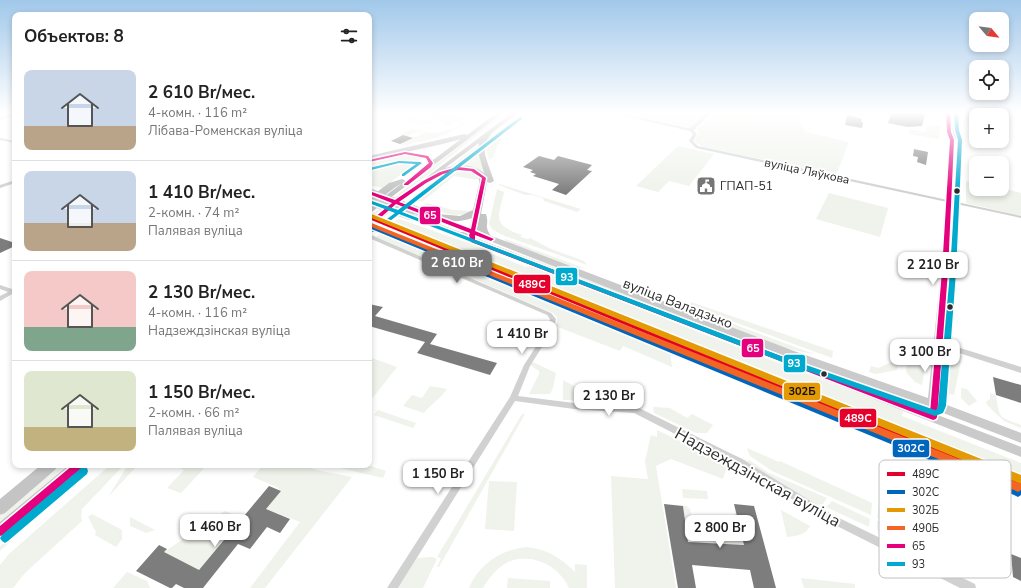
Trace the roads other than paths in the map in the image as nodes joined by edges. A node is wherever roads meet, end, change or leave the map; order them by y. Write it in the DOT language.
graph roads {
  1 [pos="453,139"];
  2 [pos="465,139"];
  3 [pos="478,139"];
  4 [pos="483,139"];
  5 [pos="692,139"];
  6 [pos="952,140"];
  7 [pos="372,158"];
  8 [pos="372,158"];
  9 [pos="426,168"];
  10 [pos="427,179"];
  11 [pos="12,181"];
  12 [pos="0,187"];
  13 [pos="372,193"];
  14 [pos="372,200"];
  15 [pos="949,201"];
  16 [pos="372,203"];
  17 [pos="372,210"];
  18 [pos="478,211"];
  19 [pos="427,214"];
  20 [pos="1021,217"];
  21 [pos="372,224"];
  22 [pos="480,226"];
  23 [pos="458,235"];
  24 [pos="372,237"];
  25 [pos="473,237"];
  26 [pos="489,239"];
  27 [pos="0,286"];
  28 [pos="12,290"];
  29 [pos="12,292"];
  30 [pos="0,299"];
  31 [pos="939,344"];
  32 [pos="1021,370"];
  33 [pos="513,398"];
  34 [pos="934,404"];
  35 [pos="933,417"];
  36 [pos="1021,438"];
  37 [pos="1021,452"];
  38 [pos="47,468"];
  39 [pos="75,468"];
  40 [pos="0,508"];
  41 [pos="1,531"];
  42 [pos="879,542"];
  43 [pos="951,578"];
  44 [pos="392,588"];
  45 [pos="971,588"];
  1 -- 7 [label="main road"];
  2 -- 9 [label="main road"];
  3 -- 10 [label="main road"];
  4 -- 22 [label="main road"];
  5 -- 15 [label="street, вуліца Ляўкова"];
  6 -- 15 [label="main road"];
  8 -- 9 [label="main road"];
  9 -- 14 [label="main road"];
  9 -- 17 [label="main road"];
  10 -- 18 [label="main road"];
  10 -- 21 [label="main road"];
  11 -- 12 [label="street"];
  13 -- 19 [label="main road, bridge"];
  15 -- 20 [label="street, вуліца Ляўкова"];
  15 -- 31 [label="main road"];
  16 -- 23 [label="main road, bridge"];
  18 -- 19 [label="main road"];
  18 -- 25 [label="main road"];
  19 -- 25 [label="main road"];
  22 -- 25 [label="main road"];
  22 -- 26 [label="main road"];
  23 -- 25 [label="main road"];
  24 -- 33 [label="street"];
  25 -- 26 [label="main road, вуліца Валадзько"];
  25 -- 35 [label="main road, вуліца Валадзько"];
  26 -- 34 [label="main road, вуліца Валадзько"];
  27 -- 28 [label="street"];
  29 -- 30 [label="street"];
  31 -- 32 [label="street"];
  31 -- 34 [label="main road"];
  33 -- 42 [label="street, Надзеждзінская вуліца"];
  33 -- 44 [label="street"];
  34 -- 35 [label="main road"];
  34 -- 36 [label="main road, вуліца Валадзько"];
  35 -- 37 [label="main road, вуліца Валадзько"];
  38 -- 40 [label="main road"];
  39 -- 41 [label="main road"];
  43 -- 45 [label="street, Надзеждзінская вуліца"];
}
